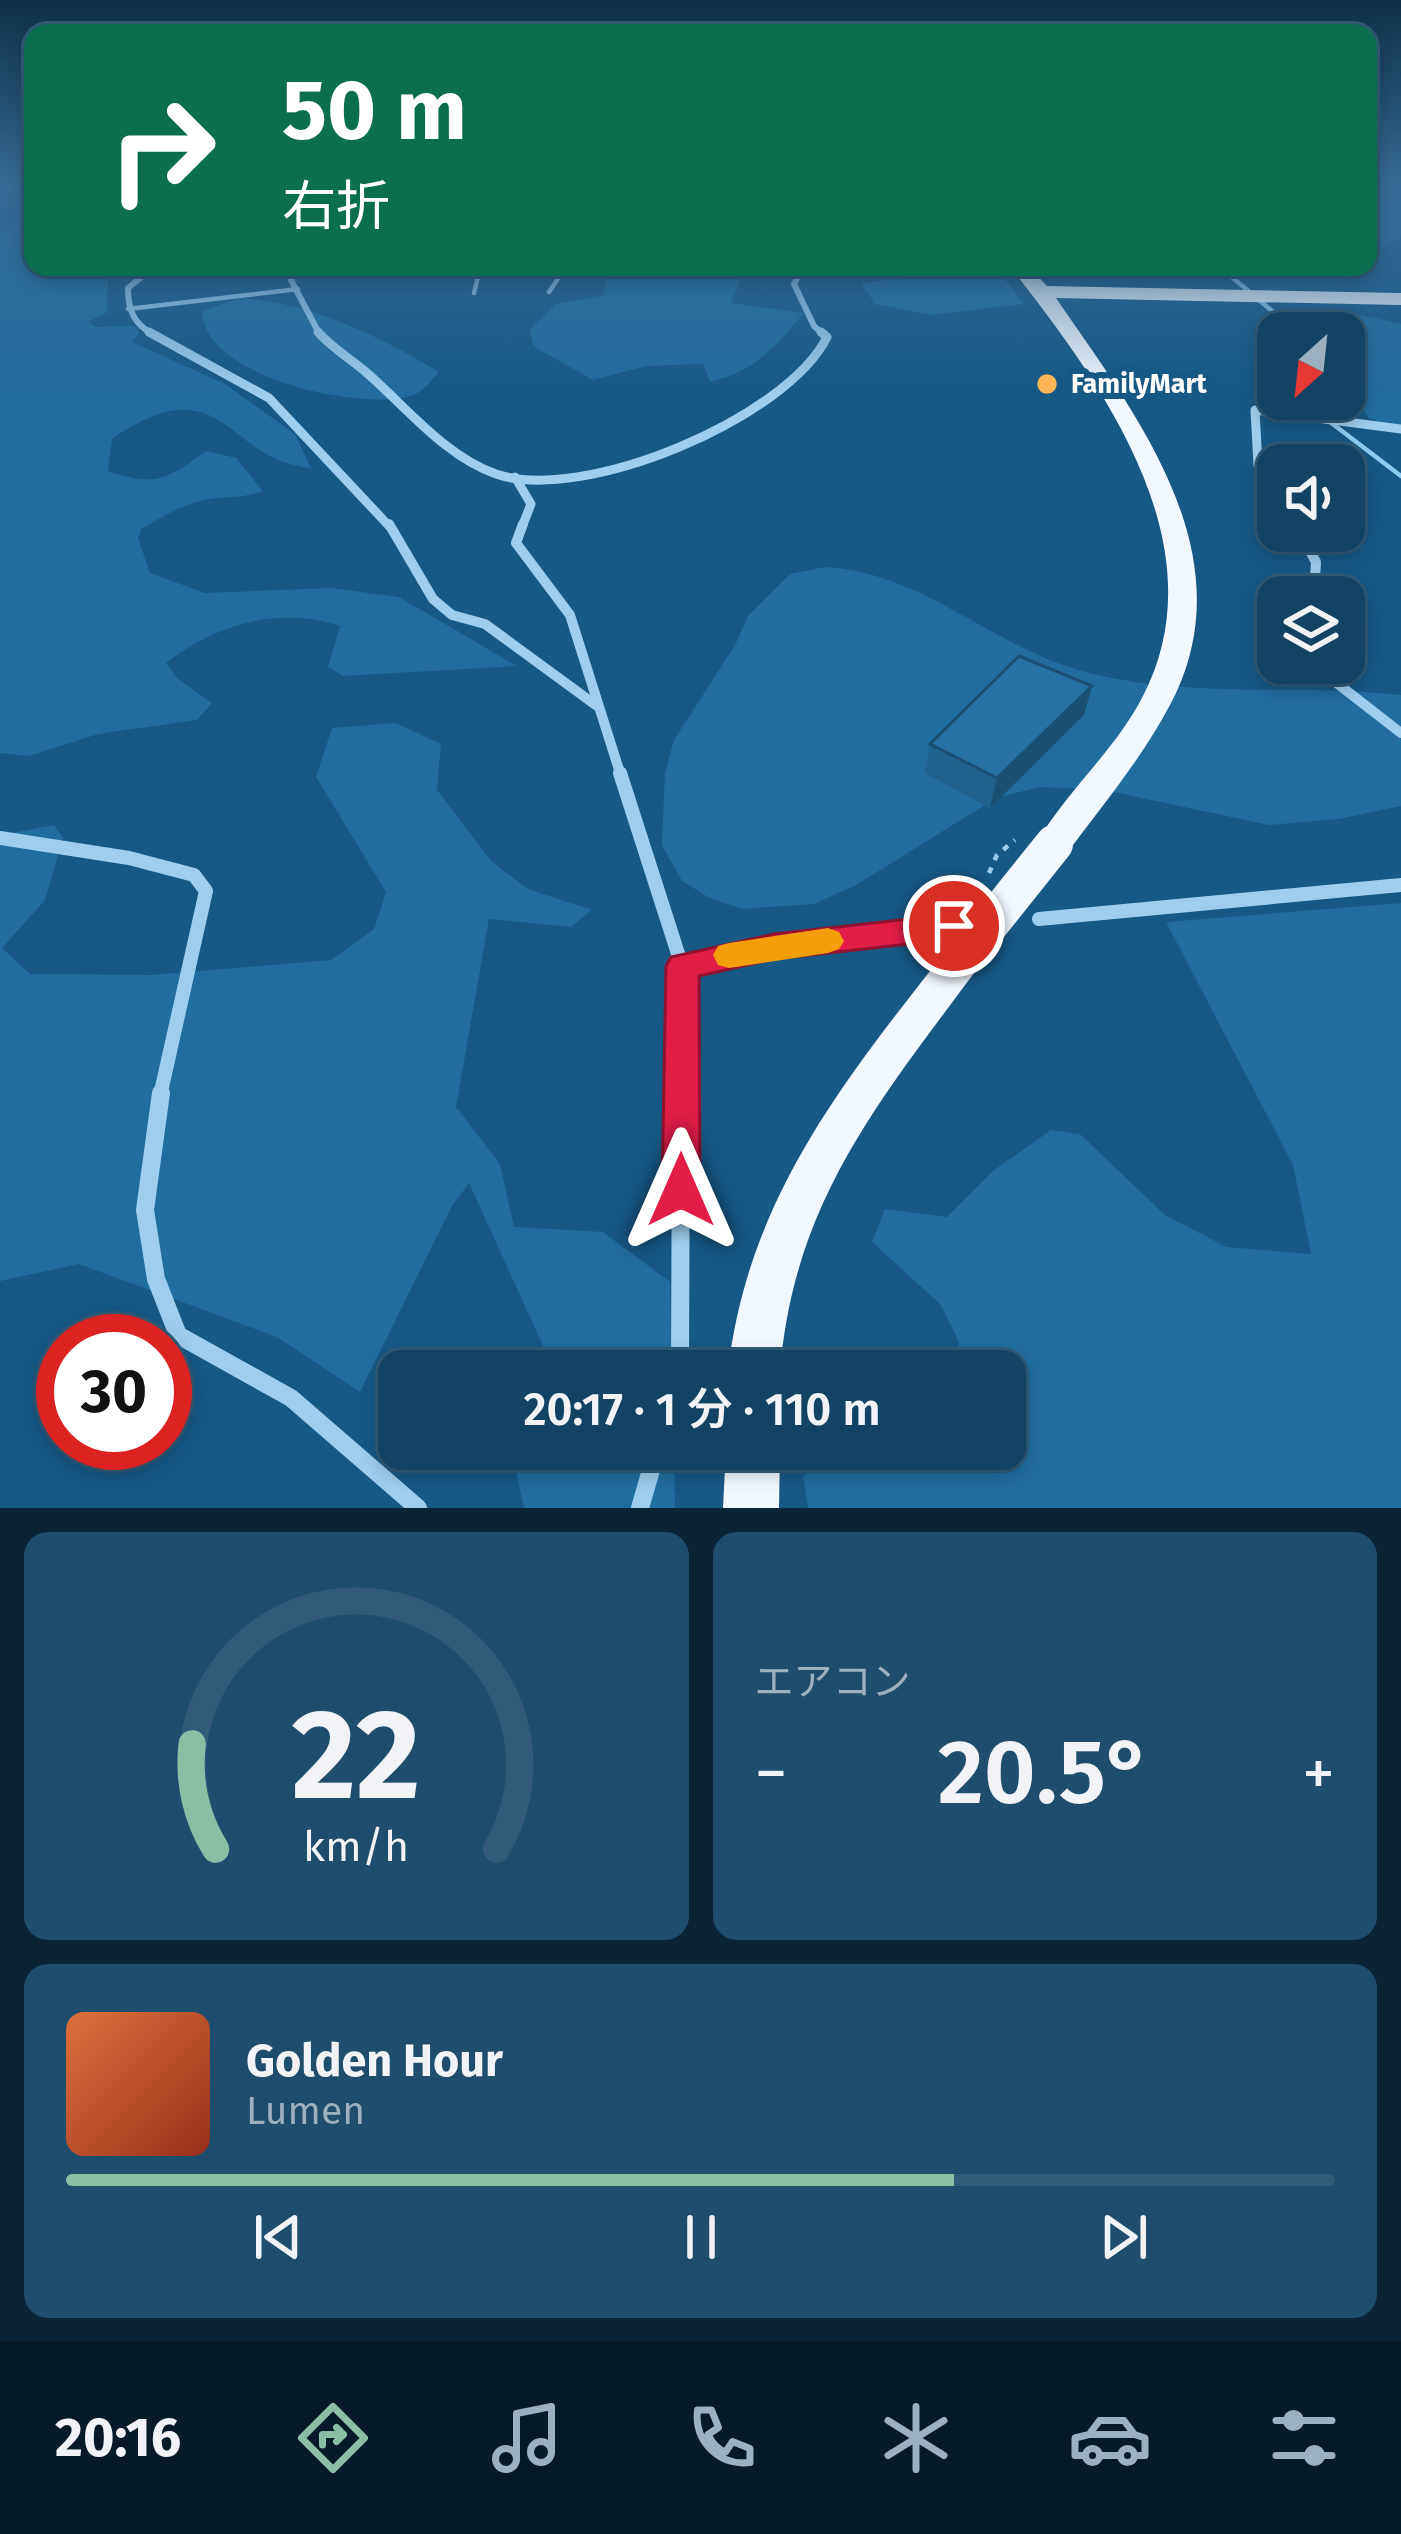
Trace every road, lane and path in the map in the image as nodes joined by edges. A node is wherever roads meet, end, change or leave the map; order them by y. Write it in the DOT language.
graph roads {
  1 [pos="143,276"];
  2 [pos="292,276"];
  3 [pos="481,276"];
  4 [pos="560,276"];
  5 [pos="798,276"];
  6 [pos="1032,276"];
  7 [pos="298,289"];
  8 [pos="1053,291"];
  9 [pos="549,292"];
  10 [pos="473,293"];
  11 [pos="1401,298"];
  12 [pos="128,309"];
  13 [pos="1401,429"];
  14 [pos="1257,447"];
  15 [pos="515,478"];
  16 [pos="1338,684"];
  17 [pos="598,706"];
  18 [pos="1401,733"];
  19 [pos="1042,836"];
  20 [pos="0,838"];
  21 [pos="1401,885"];
  22 [pos="982,886"];
  23 [pos="1039,919"];
  24 [pos="960,940"];
  25 [pos="682,966"];
  26 [pos="680,1350"];
  27 [pos="754,1350"];
  28 [pos="651,1470"];
  29 [pos="752,1470"];
  30 [pos="418,1508"];
  31 [pos="640,1508"];
  32 [pos="751,1508"];
  1 -- 12 [label="street"];
  2 -- 7 [label="street"];
  3 -- 10 [label="lane"];
  4 -- 9 [label="lane"];
  5 -- 15 [label="street"];
  6 -- 8 [label="highway"];
  7 -- 12 [label="lane"];
  7 -- 15 [label="street"];
  8 -- 11 [label="highway"];
  8 -- 19 [label="highway"];
  12 -- 17 [label="street"];
  13 -- 14 [label="street"];
  15 -- 17 [label="street"];
  16 -- 18 [label="street"];
  17 -- 25 [label="street"];
  19 -- 22 [label="path"];
  19 -- 24 [label="highway, bridge"];
  20 -- 30 [label="street"];
  21 -- 23 [label="street"];
  24 -- 25 [label="street"];
  24 -- 27 [label="highway"];
  25 -- 26 [label="street"];
  28 -- 31 [label="street"];
  29 -- 32 [label="highway"];
}
